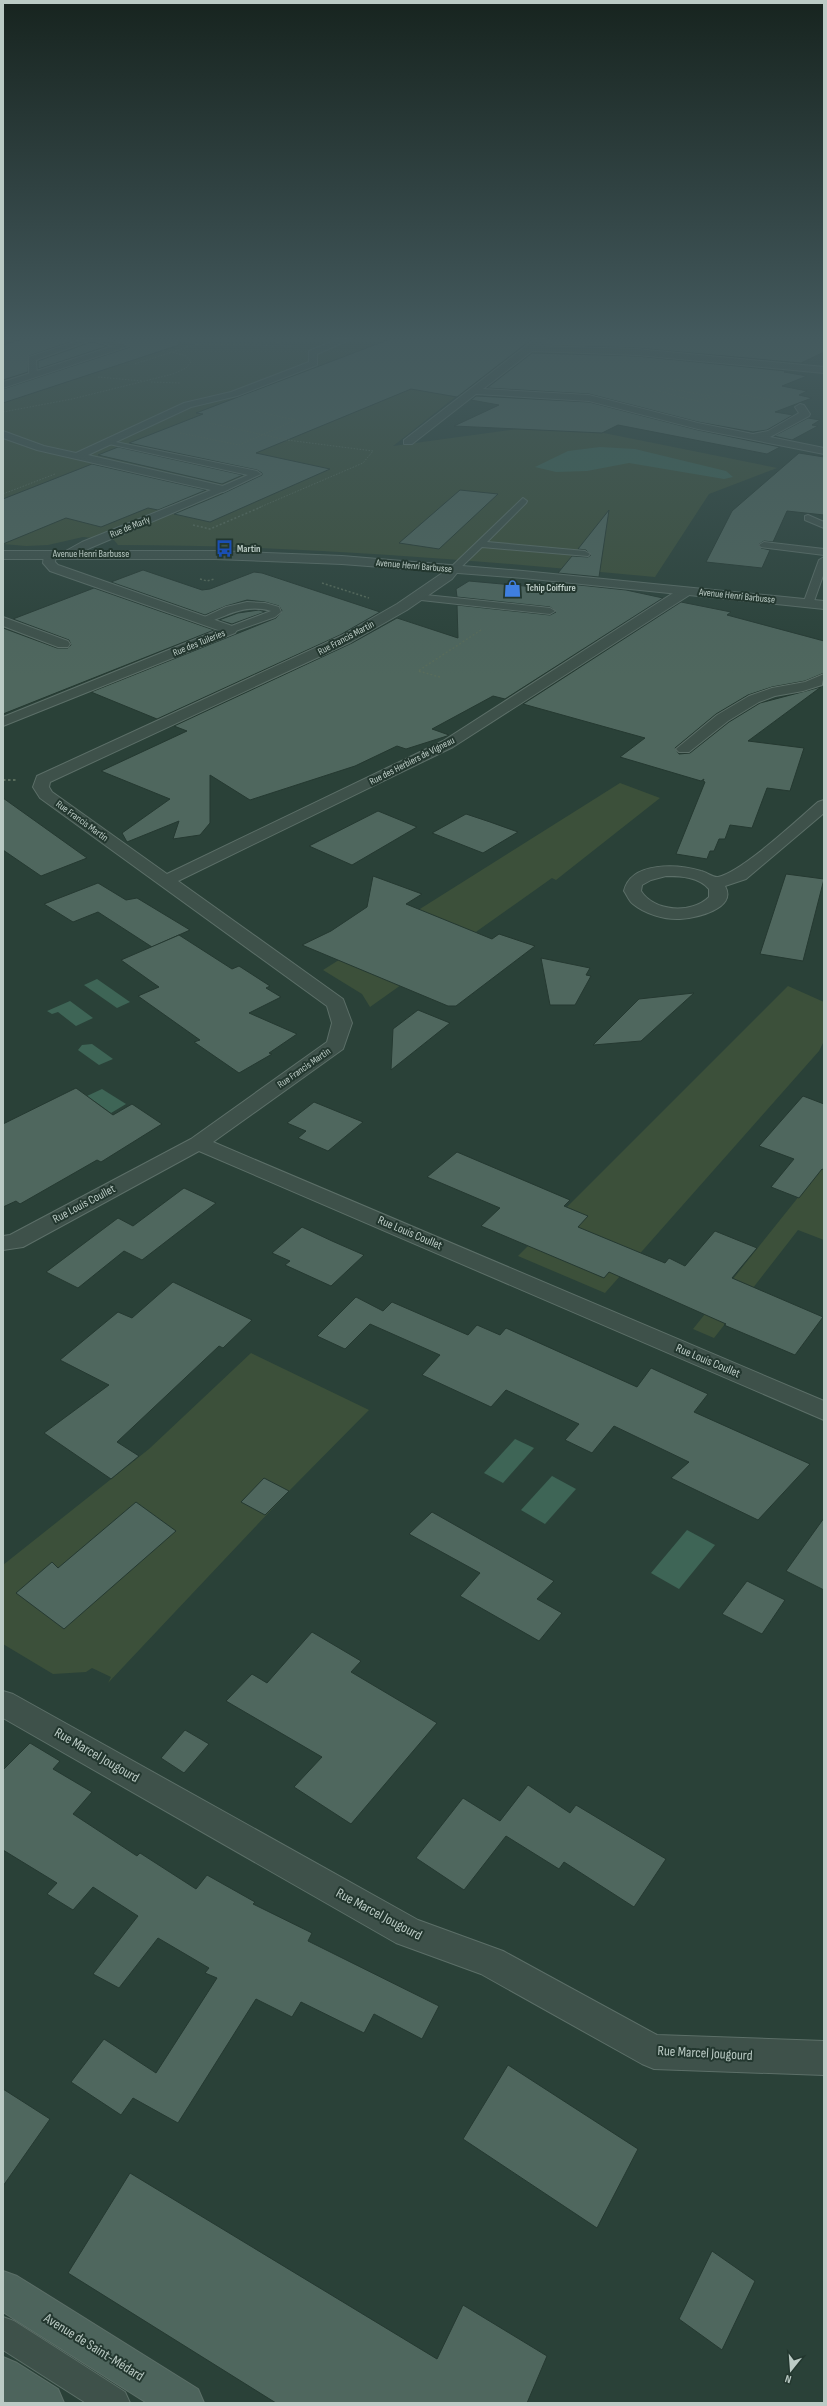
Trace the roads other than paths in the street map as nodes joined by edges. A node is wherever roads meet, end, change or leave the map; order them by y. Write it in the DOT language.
graph roads {
  1 [pos="59,451"];
  2 [pos="88,451"];
  3 [pos="152,451"];
  4 [pos="80,455"];
  5 [pos="223,488"];
  6 [pos="523,501"];
  7 [pos="808,518"];
  8 [pos="824,525"];
  9 [pos="478,544"];
  10 [pos="764,545"];
  11 [pos="824,552"];
  12 [pos="585,554"];
  13 [pos="3,555"];
  14 [pos="50,555"];
  15 [pos="68,555"];
  16 [pos="824,560"];
  17 [pos="454,569"];
  18 [pos="686,591"];
  19 [pos="416,597"];
  20 [pos="808,604"];
  21 [pos="824,605"];
  22 [pos="550,611"];
  23 [pos="203,620"];
  24 [pos="3,621"];
  25 [pos="230,630"];
  26 [pos="63,644"];
  27 [pos="824,678"];
  28 [pos="3,722"];
  29 [pos="684,749"];
  30 [pos="824,805"];
  31 [pos="165,881"];
  32 [pos="714,884"];
  33 [pos="198,1142"];
  34 [pos="3,1243"];
  35 [pos="824,1411"];
  36 [pos="3,1704"];
  37 [pos="824,2058"];
  38 [pos="3,2290"];
  39 [pos="3,2332"];
  40 [pos="3,2377"];
  41 [pos="44,2403"];
  42 [pos="114,2403"];
  43 [pos="184,2403"];
  1 -- 4 [label="street"];
  2 -- 4 [label="street"];
  3 -- 5 [label="lane"];
  4 -- 5 [label="street"];
  5 -- 15 [label="street, Rue de Marly"];
  6 -- 9 [label="lane"];
  7 -- 8 [label="lane"];
  9 -- 12 [label="lane"];
  9 -- 17 [label="lane"];
  10 -- 11 [label="lane"];
  13 -- 14 [label="street, Avenue Henri Barbusse"];
  14 -- 15 [label="street, Avenue Henri Barbusse"];
  14 -- 23 [label="street, Rue des Tuileries"];
  15 -- 17 [label="street, Avenue Henri Barbusse"];
  16 -- 20 [label="lane"];
  17 -- 18 [label="street, Avenue Henri Barbusse"];
  17 -- 19 [label="street, Rue Francis Martin"];
  18 -- 20 [label="street, Avenue Henri Barbusse"];
  18 -- 31 [label="street, Rue des Herbiers de Vigneau"];
  19 -- 22 [label="lane"];
  19 -- 31 [label="street, Rue Francis Martin"];
  20 -- 21 [label="street, Avenue Henri Barbusse"];
  23 -- 25 [label="street, Rue des Tuileries"];
  23 -- 25 [label="lane"];
  24 -- 26 [label="street"];
  25 -- 28 [label="street, Rue des Tuileries"];
  27 -- 29 [label="street"];
  30 -- 32 [label="street"];
  31 -- 33 [label="street, Rue Francis Martin"];
  33 -- 34 [label="street, Rue Louis Coullet"];
  33 -- 35 [label="street, Rue Louis Coullet"];
  36 -- 37 [label="street, Rue Marcel Jougourd"];
  38 -- 43 [label="main road, Avenue de Saint-Médard"];
  39 -- 42 [label="lane"];
  40 -- 41 [label="main road"];
}
